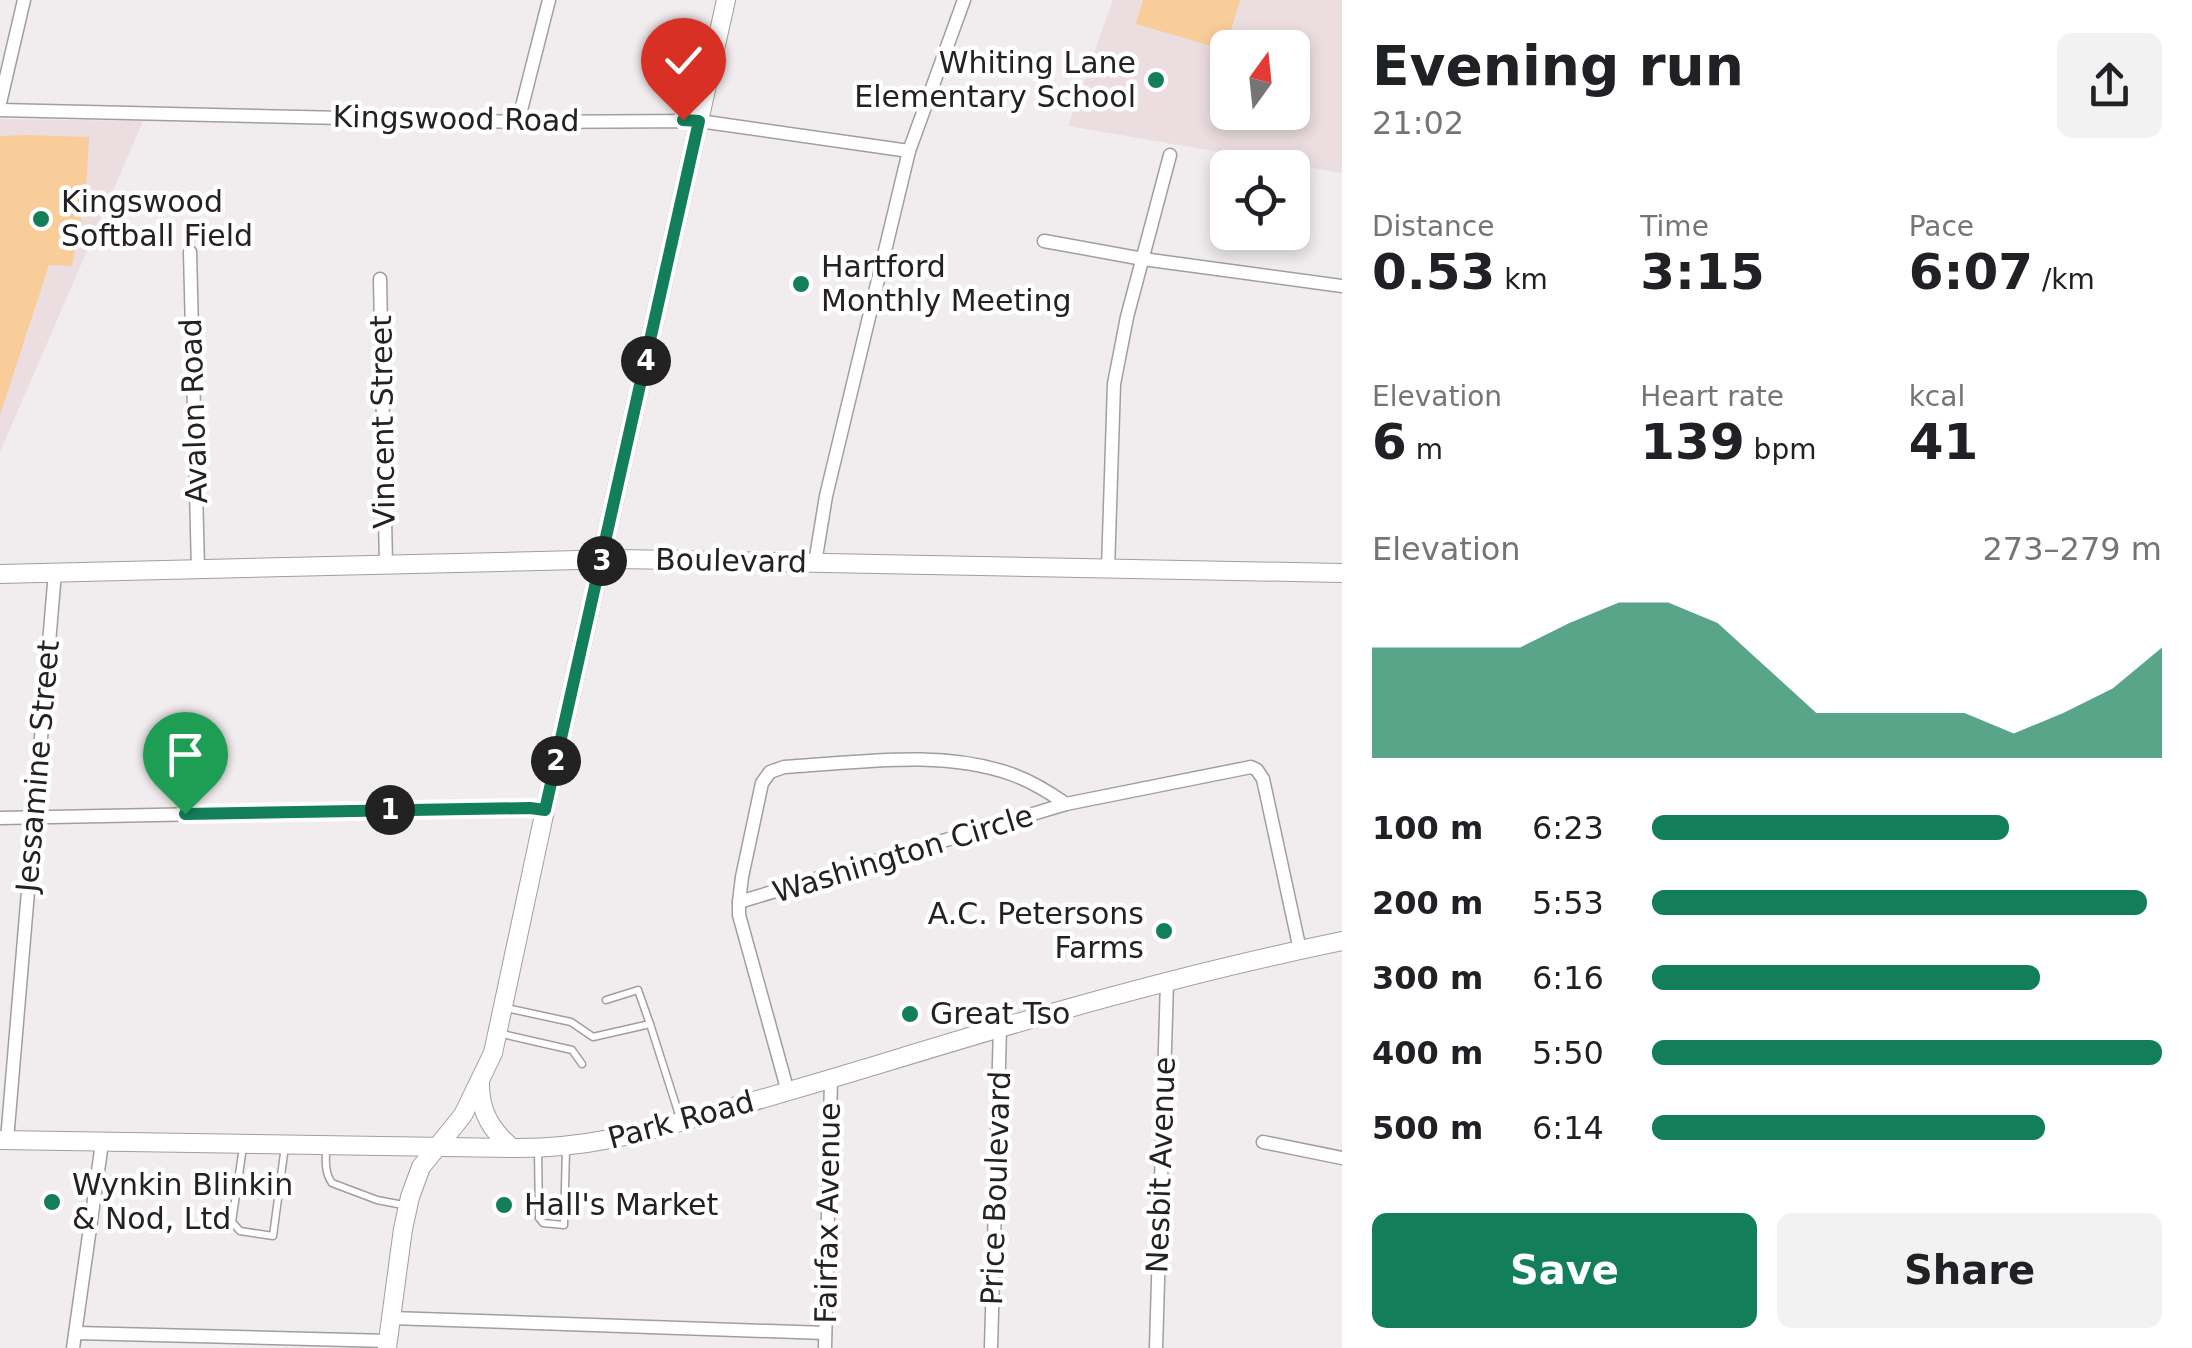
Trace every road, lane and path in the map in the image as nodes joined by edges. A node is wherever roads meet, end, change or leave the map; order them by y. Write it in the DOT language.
graph roads {
  1 [pos="24,0"];
  2 [pos="549,0"];
  3 [pos="726,0"];
  4 [pos="964,0"];
  5 [pos="0,107"];
  6 [pos="699,121"];
  7 [pos="518,122"];
  8 [pos="909,151"];
  9 [pos="1170,155"];
  10 [pos="1044,241"];
  11 [pos="190,252"];
  12 [pos="1142,259"];
  13 [pos="380,279"];
  14 [pos="1342,286"];
  15 [pos="602,559"];
  16 [pos="816,563"];
  17 [pos="386,565"];
  18 [pos="198,569"];
  19 [pos="1108,569"];
  20 [pos="55,572"];
  21 [pos="1342,572"];
  22 [pos="0,574"];
  23 [pos="1066,804"];
  24 [pos="545,810"];
  25 [pos="33,817"];
  26 [pos="0,818"];
  27 [pos="739,902"];
  28 [pos="1342,941"];
  29 [pos="1300,950"];
  30 [pos="1167,982"];
  31 [pos="606,1000"];
  32 [pos="502,1008"];
  33 [pos="650,1024"];
  34 [pos="1000,1028"];
  35 [pos="497,1033"];
  36 [pos="582,1064"];
  37 [pos="831,1079"];
  38 [pos="480,1082"];
  39 [pos="788,1092"];
  40 [pos="681,1122"];
  41 [pos="4,1140"];
  42 [pos="1263,1142"];
  43 [pos="102,1143"];
  44 [pos="244,1144"];
  45 [pos="286,1145"];
  46 [pos="326,1146"];
  47 [pos="436,1146"];
  48 [pos="566,1146"];
  49 [pos="512,1148"];
  50 [pos="538,1148"];
  51 [pos="1342,1158"];
  52 [pos="408,1206"];
  53 [pos="208,1218"];
  54 [pos="232,1222"];
  55 [pos="391,1318"];
  56 [pos="76,1333"];
  57 [pos="826,1333"];
  58 [pos="388,1344"];
  59 [pos="74,1348"];
  60 [pos="825,1348"];
  61 [pos="991,1348"];
  62 [pos="1156,1348"];
  1 -- 5 [label="street"];
  2 -- 7 [label="street"];
  3 -- 6 [label="main road"];
  4 -- 8 [label="street"];
  5 -- 7 [label="street, Kingswood Road"];
  6 -- 7 [label="street, Kingswood Road"];
  6 -- 8 [label="street, Kingswood Road"];
  6 -- 15 [label="main road"];
  8 -- 16 [label="street"];
  9 -- 12 [label="street"];
  10 -- 12 [label="street"];
  11 -- 18 [label="street, Avalon Road"];
  12 -- 14 [label="street"];
  12 -- 19 [label="street"];
  13 -- 17 [label="street, Vincent Street"];
  15 -- 16 [label="main road, Boulevard"];
  15 -- 17 [label="main road, Boulevard"];
  15 -- 24 [label="main road"];
  16 -- 19 [label="main road, Boulevard"];
  17 -- 18 [label="main road, Boulevard"];
  18 -- 20 [label="main road, Boulevard"];
  19 -- 21 [label="main road, Boulevard"];
  20 -- 22 [label="main road, Boulevard"];
  20 -- 25 [label="street, Jessamine Street"];
  23 -- 27 [label="street, Washington Circle"];
  23 -- 27 [label="street, Washington Circle"];
  23 -- 29 [label="street, Washington Circle"];
  24 -- 25 [label="street"];
  24 -- 32 [label="main road"];
  25 -- 26 [label="street"];
  25 -- 41 [label="street, Jessamine Street"];
  27 -- 39 [label="street, Washington Circle"];
  28 -- 29 [label="main road, Park Road"];
  29 -- 30 [label="main road, Park Road"];
  30 -- 34 [label="main road, Park Road"];
  30 -- 62 [label="street, Nesbit Avenue"];
  31 -- 33 [label="lane"];
  32 -- 33 [label="lane"];
  32 -- 35 [label="main road"];
  33 -- 40 [label="lane"];
  34 -- 37 [label="main road, Park Road"];
  34 -- 61 [label="street, Price Boulevard"];
  35 -- 36 [label="lane"];
  35 -- 38 [label="main road"];
  37 -- 39 [label="main road, Park Road"];
  37 -- 57 [label="street, Fairfax Avenue"];
  38 -- 47 [label="main road"];
  38 -- 49 [label="main road"];
  39 -- 40 [label="main road, Park Road"];
  40 -- 48 [label="main road, Park Road"];
  41 -- 43 [label="main road, Park Road"];
  42 -- 51 [label="street"];
  43 -- 44 [label="main road, Park Road"];
  43 -- 56 [label="street"];
  44 -- 45 [label="main road, Park Road"];
  44 -- 54 [label="lane"];
  45 -- 46 [label="main road, Park Road"];
  45 -- 54 [label="lane"];
  46 -- 47 [label="main road, Park Road"];
  46 -- 52 [label="lane"];
  47 -- 49 [label="main road, Park Road"];
  47 -- 52 [label="main road"];
  48 -- 50 [label="main road, Park Road"];
  48 -- 50 [label="lane"];
  49 -- 50 [label="main road, Park Road"];
  52 -- 55 [label="main road"];
  53 -- 54 [label="lane"];
  55 -- 57 [label="street"];
  55 -- 58 [label="main road"];
  56 -- 58 [label="street"];
  56 -- 59 [label="street"];
  57 -- 60 [label="street, Fairfax Avenue"];
}
